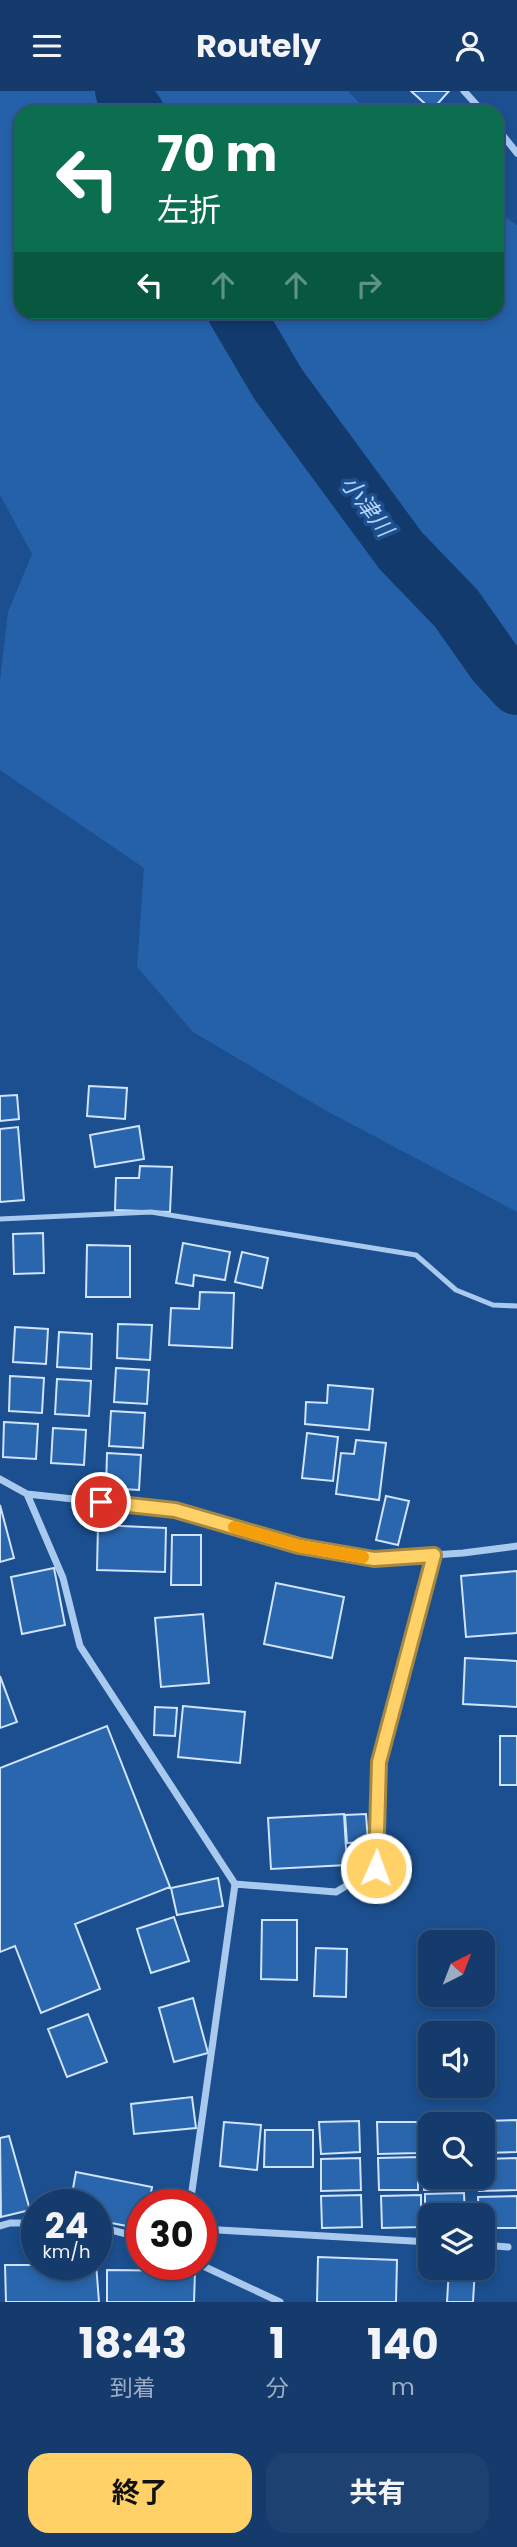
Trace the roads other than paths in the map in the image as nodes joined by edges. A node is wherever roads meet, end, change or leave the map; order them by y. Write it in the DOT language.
graph roads {
  1 [pos="464,91"];
  2 [pos="477,105"];
  3 [pos="504,137"];
  4 [pos="517,153"];
  5 [pos="0,1219"];
  6 [pos="517,1306"];
  7 [pos="0,1479"];
  8 [pos="27,1494"];
  9 [pos="517,1546"];
  10 [pos="434,1555"];
  11 [pos="235,1884"];
  12 [pos="192,2189"];
  13 [pos="21,2223"];
  14 [pos="0,2226"];
  15 [pos="217,2230"];
  16 [pos="418,2241"];
  17 [pos="495,2246"];
  18 [pos="508,2247"];
  19 [pos="217,2272"];
  20 [pos="280,2302"];
  1 -- 2 [label="street"];
  3 -- 4 [label="street"];
  5 -- 6 [label="lane"];
  7 -- 8 [label="street"];
  8 -- 10 [label="street"];
  8 -- 11 [label="street"];
  9 -- 10 [label="street"];
  10 -- 11 [label="street"];
  11 -- 12 [label="street"];
  13 -- 14 [label="street"];
  15 -- 16 [label="street"];
  17 -- 18 [label="street"];
  19 -- 20 [label="street"];
}
